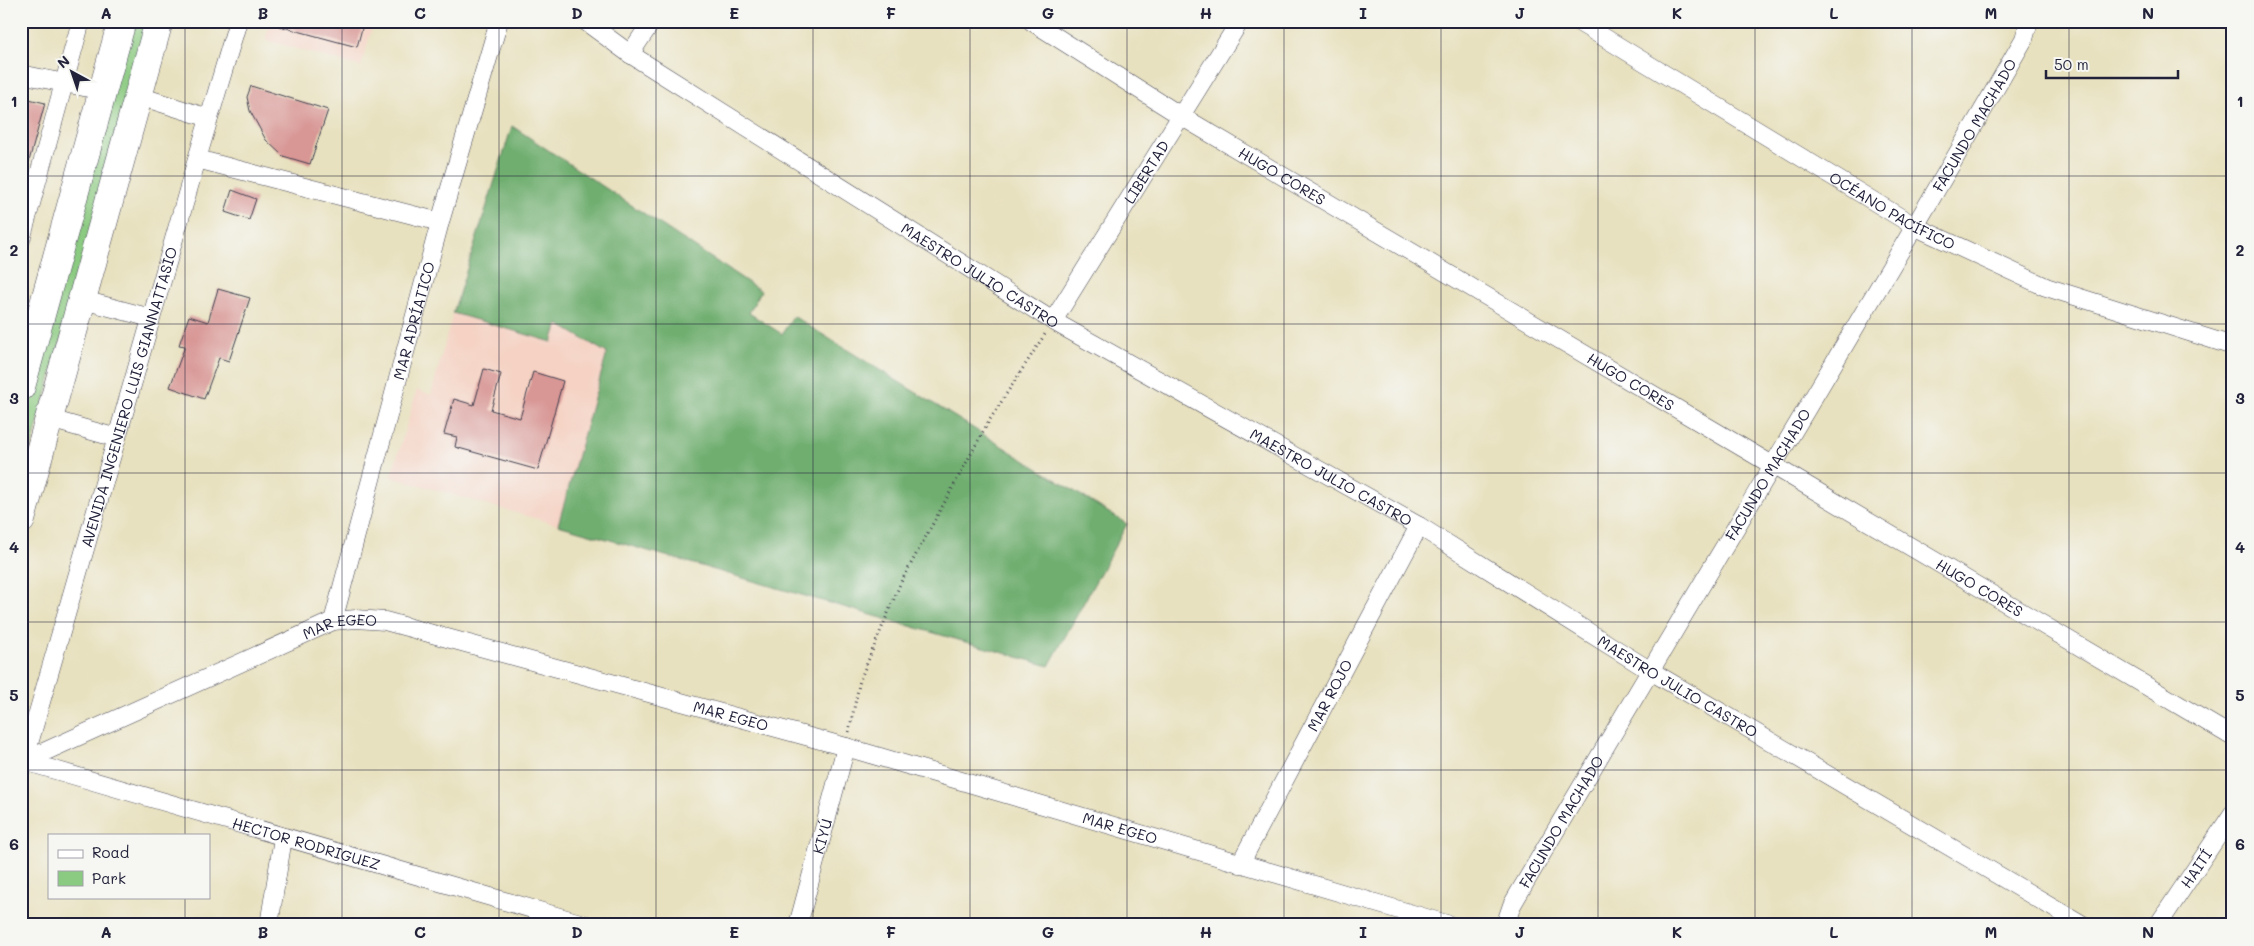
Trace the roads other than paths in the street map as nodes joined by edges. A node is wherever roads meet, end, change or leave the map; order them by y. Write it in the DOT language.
graph roads {
  1 [pos="81,21"];
  2 [pos="122,21"];
  3 [pos="159,21"];
  4 [pos="238,21"];
  5 [pos="499,21"];
  6 [pos="585,21"];
  7 [pos="652,21"];
  8 [pos="1031,21"];
  9 [pos="1240,21"];
  10 [pos="1578,21"];
  11 [pos="2029,21"];
  12 [pos="630,54"];
  13 [pos="21,74"];
  14 [pos="64,83"];
  15 [pos="103,91"];
  16 [pos="139,96"];
  17 [pos="1181,116"];
  18 [pos="209,118"];
  19 [pos="197,159"];
  20 [pos="440,222"];
  21 [pos="1916,227"];
  22 [pos="21,240"];
  23 [pos="83,300"];
  24 [pos="151,318"];
  25 [pos="1054,321"];
  26 [pos="2233,346"];
  27 [pos="21,387"];
  28 [pos="50,419"];
  29 [pos="117,438"];
  30 [pos="1771,465"];
  31 [pos="21,520"];
  32 [pos="1419,526"];
  33 [pos="333,621"];
  34 [pos="1649,670"];
  35 [pos="2233,736"];
  36 [pos="846,747"];
  37 [pos="23,766"];
  38 [pos="2233,813"];
  39 [pos="283,838"];
  40 [pos="1240,864"];
  41 [pos="268,925"];
  42 [pos="587,925"];
  43 [pos="798,925"];
  44 [pos="1450,925"];
  45 [pos="1505,925"];
  46 [pos="2083,925"];
  47 [pos="2158,925"];
  1 -- 14 [label="street"];
  2 -- 15 [label="main road"];
  3 -- 16 [label="main road"];
  4 -- 18 [label="street, AVENIDA INGENIERO LUIS GIANNATTASIO"];
  5 -- 20 [label="street, MAR ADRÍATICO"];
  6 -- 12 [label="street, MAESTRO JULIO CASTRO"];
  7 -- 12 [label="street"];
  8 -- 17 [label="street, HUGO CORES"];
  9 -- 17 [label="street, LIBERTAD"];
  10 -- 21 [label="street, OCÉANO PACÍFICO"];
  11 -- 21 [label="street, FACUNDO MACHADO"];
  12 -- 25 [label="street, MAESTRO JULIO CASTRO"];
  13 -- 14 [label="street"];
  14 -- 15 [label="street"];
  14 -- 22 [label="street"];
  15 -- 27 [label="main road"];
  16 -- 18 [label="street"];
  16 -- 23 [label="main road"];
  17 -- 25 [label="street, LIBERTAD"];
  17 -- 30 [label="street, HUGO CORES"];
  18 -- 19 [label="street, AVENIDA INGENIERO LUIS GIANNATTASIO"];
  19 -- 20 [label="street"];
  19 -- 24 [label="street, AVENIDA INGENIERO LUIS GIANNATTASIO"];
  20 -- 33 [label="street, MAR ADRÍATICO"];
  21 -- 26 [label="street, OCÉANO PACÍFICO"];
  21 -- 30 [label="street, FACUNDO MACHADO"];
  23 -- 24 [label="street"];
  23 -- 28 [label="main road"];
  24 -- 29 [label="street, AVENIDA INGENIERO LUIS GIANNATTASIO"];
  25 -- 32 [label="street, MAESTRO JULIO CASTRO"];
  28 -- 29 [label="street"];
  28 -- 31 [label="main road"];
  29 -- 37 [label="street, AVENIDA INGENIERO LUIS GIANNATTASIO"];
  30 -- 34 [label="street, FACUNDO MACHADO"];
  30 -- 35 [label="street, HUGO CORES"];
  32 -- 34 [label="street, MAESTRO JULIO CASTRO"];
  32 -- 40 [label="street, MAR ROJO"];
  33 -- 36 [label="street, MAR EGEO"];
  33 -- 37 [label="street, MAR EGEO"];
  34 -- 45 [label="street, FACUNDO MACHADO"];
  34 -- 46 [label="street, MAESTRO JULIO CASTRO"];
  36 -- 40 [label="street, MAR EGEO"];
  36 -- 43 [label="street, KIYÚ"];
  37 -- 39 [label="street, HECTOR RODRIGUEZ"];
  38 -- 47 [label="street, HAITÍ"];
  39 -- 41 [label="street"];
  39 -- 42 [label="street, HECTOR RODRIGUEZ"];
  40 -- 44 [label="street, MAR EGEO"];
}
